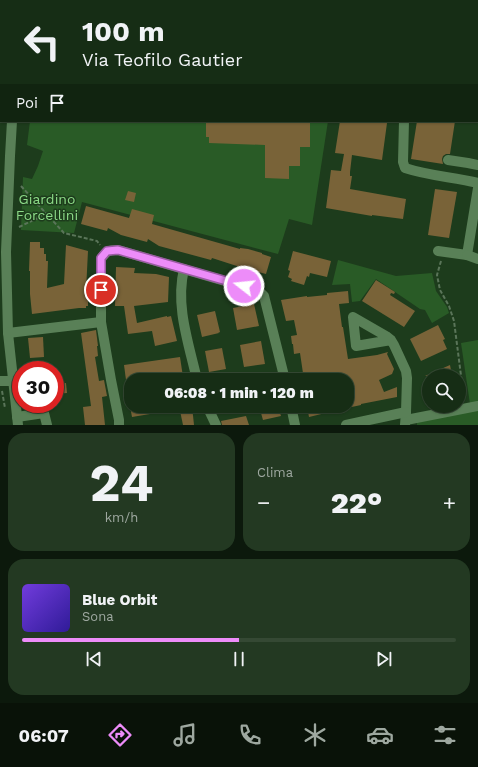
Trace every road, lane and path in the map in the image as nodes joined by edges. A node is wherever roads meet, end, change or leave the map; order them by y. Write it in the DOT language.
graph roads {
  1 [pos="12,122"];
  2 [pos="404,122"];
  3 [pos="448,160"];
  4 [pos="478,165"];
  5 [pos="478,182"];
  6 [pos="21,186"];
  7 [pos="478,188"];
  8 [pos="45,212"];
  9 [pos="19,228"];
  10 [pos="107,251"];
  11 [pos="3,252"];
  12 [pos="441,252"];
  13 [pos="467,255"];
  14 [pos="478,259"];
  15 [pos="184,269"];
  16 [pos="101,322"];
  17 [pos="8,333"];
  18 [pos="391,340"];
  19 [pos="460,369"];
  20 [pos="12,371"];
  21 [pos="195,373"];
  22 [pos="282,373"];
  23 [pos="0,381"];
  24 [pos="12,381"];
  25 [pos="478,406"];
  26 [pos="466,409"];
  27 [pos="211,413"];
  28 [pos="292,413"];
  29 [pos="441,413"];
  30 [pos="406,419"];
  31 [pos="18,421"];
  32 [pos="47,425"];
  33 [pos="119,425"];
  34 [pos="216,425"];
  35 [pos="295,425"];
  36 [pos="346,425"];
  1 -- 11 [label="street"];
  2 -- 5 [label="street"];
  3 -- 4 [label="street"];
  6 -- 8 [label="path"];
  7 -- 13 [label="street"];
  8 -- 9 [label="path"];
  8 -- 10 [label="path"];
  10 -- 15 [label="street"];
  10 -- 16 [label="street"];
  11 -- 17 [label="street"];
  12 -- 13 [label="street"];
  12 -- 19 [label="path"];
  13 -- 14 [label="street"];
  15 -- 21 [label="street"];
  15 -- 22 [label="street"];
  16 -- 17 [label="street"];
  16 -- 33 [label="street"];
  17 -- 20 [label="street"];
  18 -- 30 [label="street"];
  23 -- 24 [label="street"];
  25 -- 26 [label="street"];
  27 -- 34 [label="street"];
  28 -- 35 [label="street"];
  29 -- 30 [label="street"];
  30 -- 36 [label="street"];
  31 -- 32 [label="street"];
}
